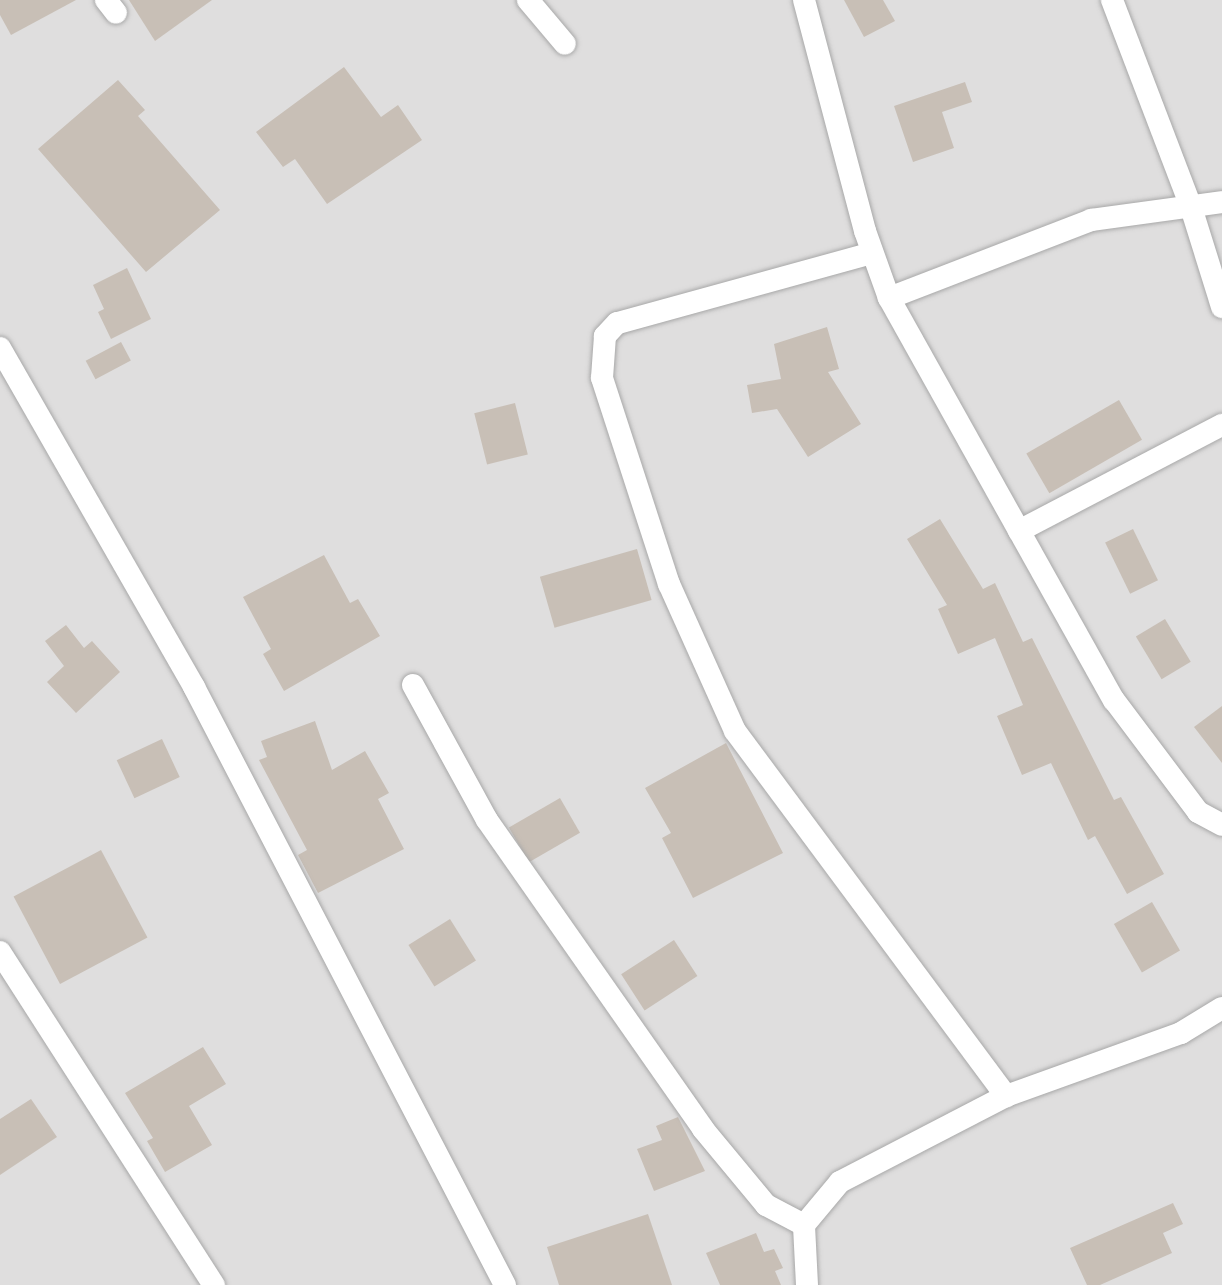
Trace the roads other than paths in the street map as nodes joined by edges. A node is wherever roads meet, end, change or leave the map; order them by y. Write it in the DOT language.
graph roads {
  1 [pos="528,0"];
  2 [pos="804,0"];
  3 [pos="1112,0"];
  4 [pos="565,44"];
  5 [pos="1222,202"];
  6 [pos="1190,204"];
  7 [pos="872,253"];
  8 [pos="889,298"];
  9 [pos="1222,307"];
  10 [pos="0,348"];
  11 [pos="1222,425"];
  12 [pos="1019,531"];
  13 [pos="413,685"];
  14 [pos="1222,825"];
  15 [pos="0,952"];
  16 [pos="1222,1008"];
  17 [pos="1006,1096"];
  18 [pos="804,1225"];
  19 [pos="214,1285"];
  20 [pos="505,1285"];
  21 [pos="807,1285"];
  1 -- 4 [label="street"];
  2 -- 7 [label="street"];
  3 -- 6 [label="street"];
  5 -- 6 [label="street"];
  6 -- 8 [label="street"];
  6 -- 9 [label="street"];
  7 -- 8 [label="street"];
  7 -- 17 [label="street"];
  8 -- 12 [label="street"];
  10 -- 20 [label="street"];
  11 -- 12 [label="street"];
  12 -- 14 [label="street"];
  13 -- 18 [label="street"];
  15 -- 19 [label="street"];
  16 -- 17 [label="street"];
  17 -- 18 [label="street"];
  18 -- 21 [label="street"];
}
